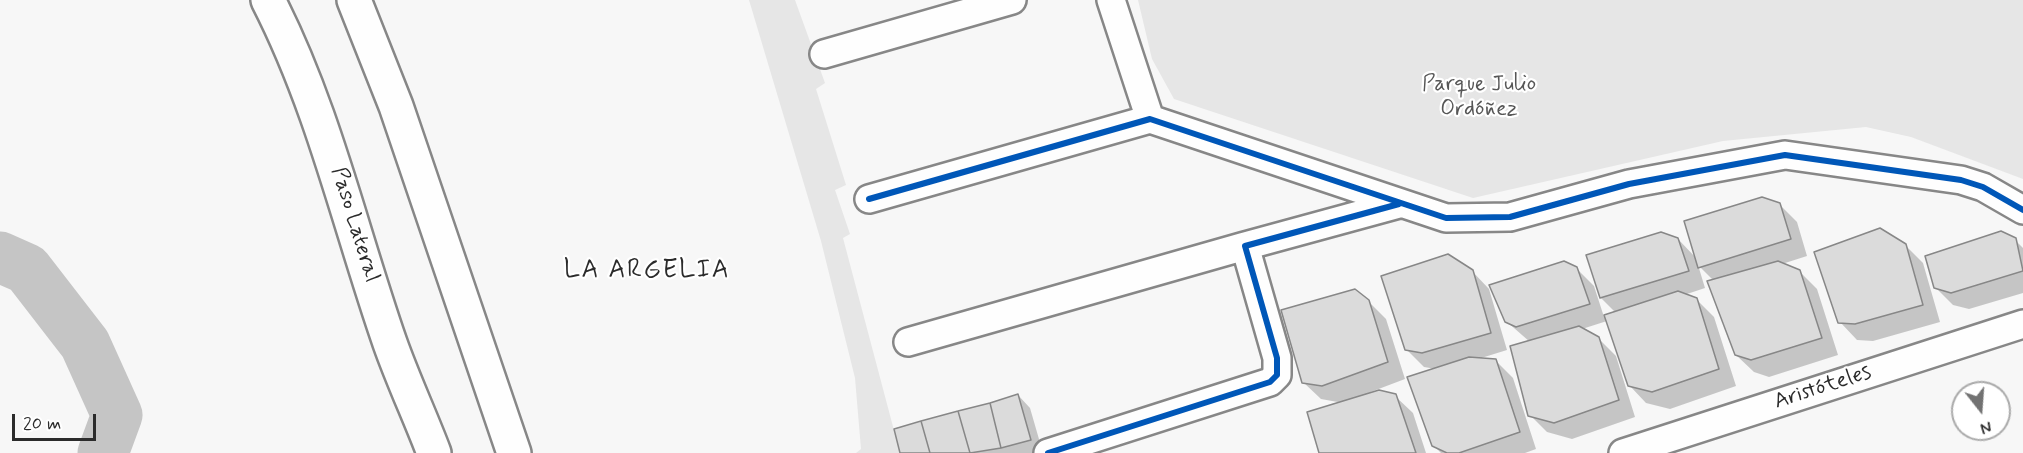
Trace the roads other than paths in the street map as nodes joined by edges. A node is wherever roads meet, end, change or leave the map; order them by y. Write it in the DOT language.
graph roads {
  1 [pos="268,0"];
  2 [pos="354,0"];
  3 [pos="1012,0"];
  4 [pos="1111,0"];
  5 [pos="824,54"];
  6 [pos="1150,119"];
  7 [pos="869,199"];
  8 [pos="1399,204"];
  9 [pos="2023,210"];
  10 [pos="1245,246"];
  11 [pos="2023,324"];
  12 [pos="908,342"];
  13 [pos="1675,445"];
  14 [pos="434,453"];
  15 [pos="514,453"];
  16 [pos="1048,453"];
  17 [pos="1623,453"];
  1 -- 14 [label="highway, Paso Lateral"];
  2 -- 15 [label="highway"];
  3 -- 5 [label="street"];
  4 -- 6 [label="street"];
  6 -- 7 [label="street"];
  6 -- 8 [label="street"];
  8 -- 9 [label="street"];
  8 -- 10 [label="street"];
  10 -- 12 [label="street"];
  10 -- 16 [label="street"];
  11 -- 13 [label="street, Aristóteles"];
  13 -- 17 [label="street, Aristóteles"];
}
